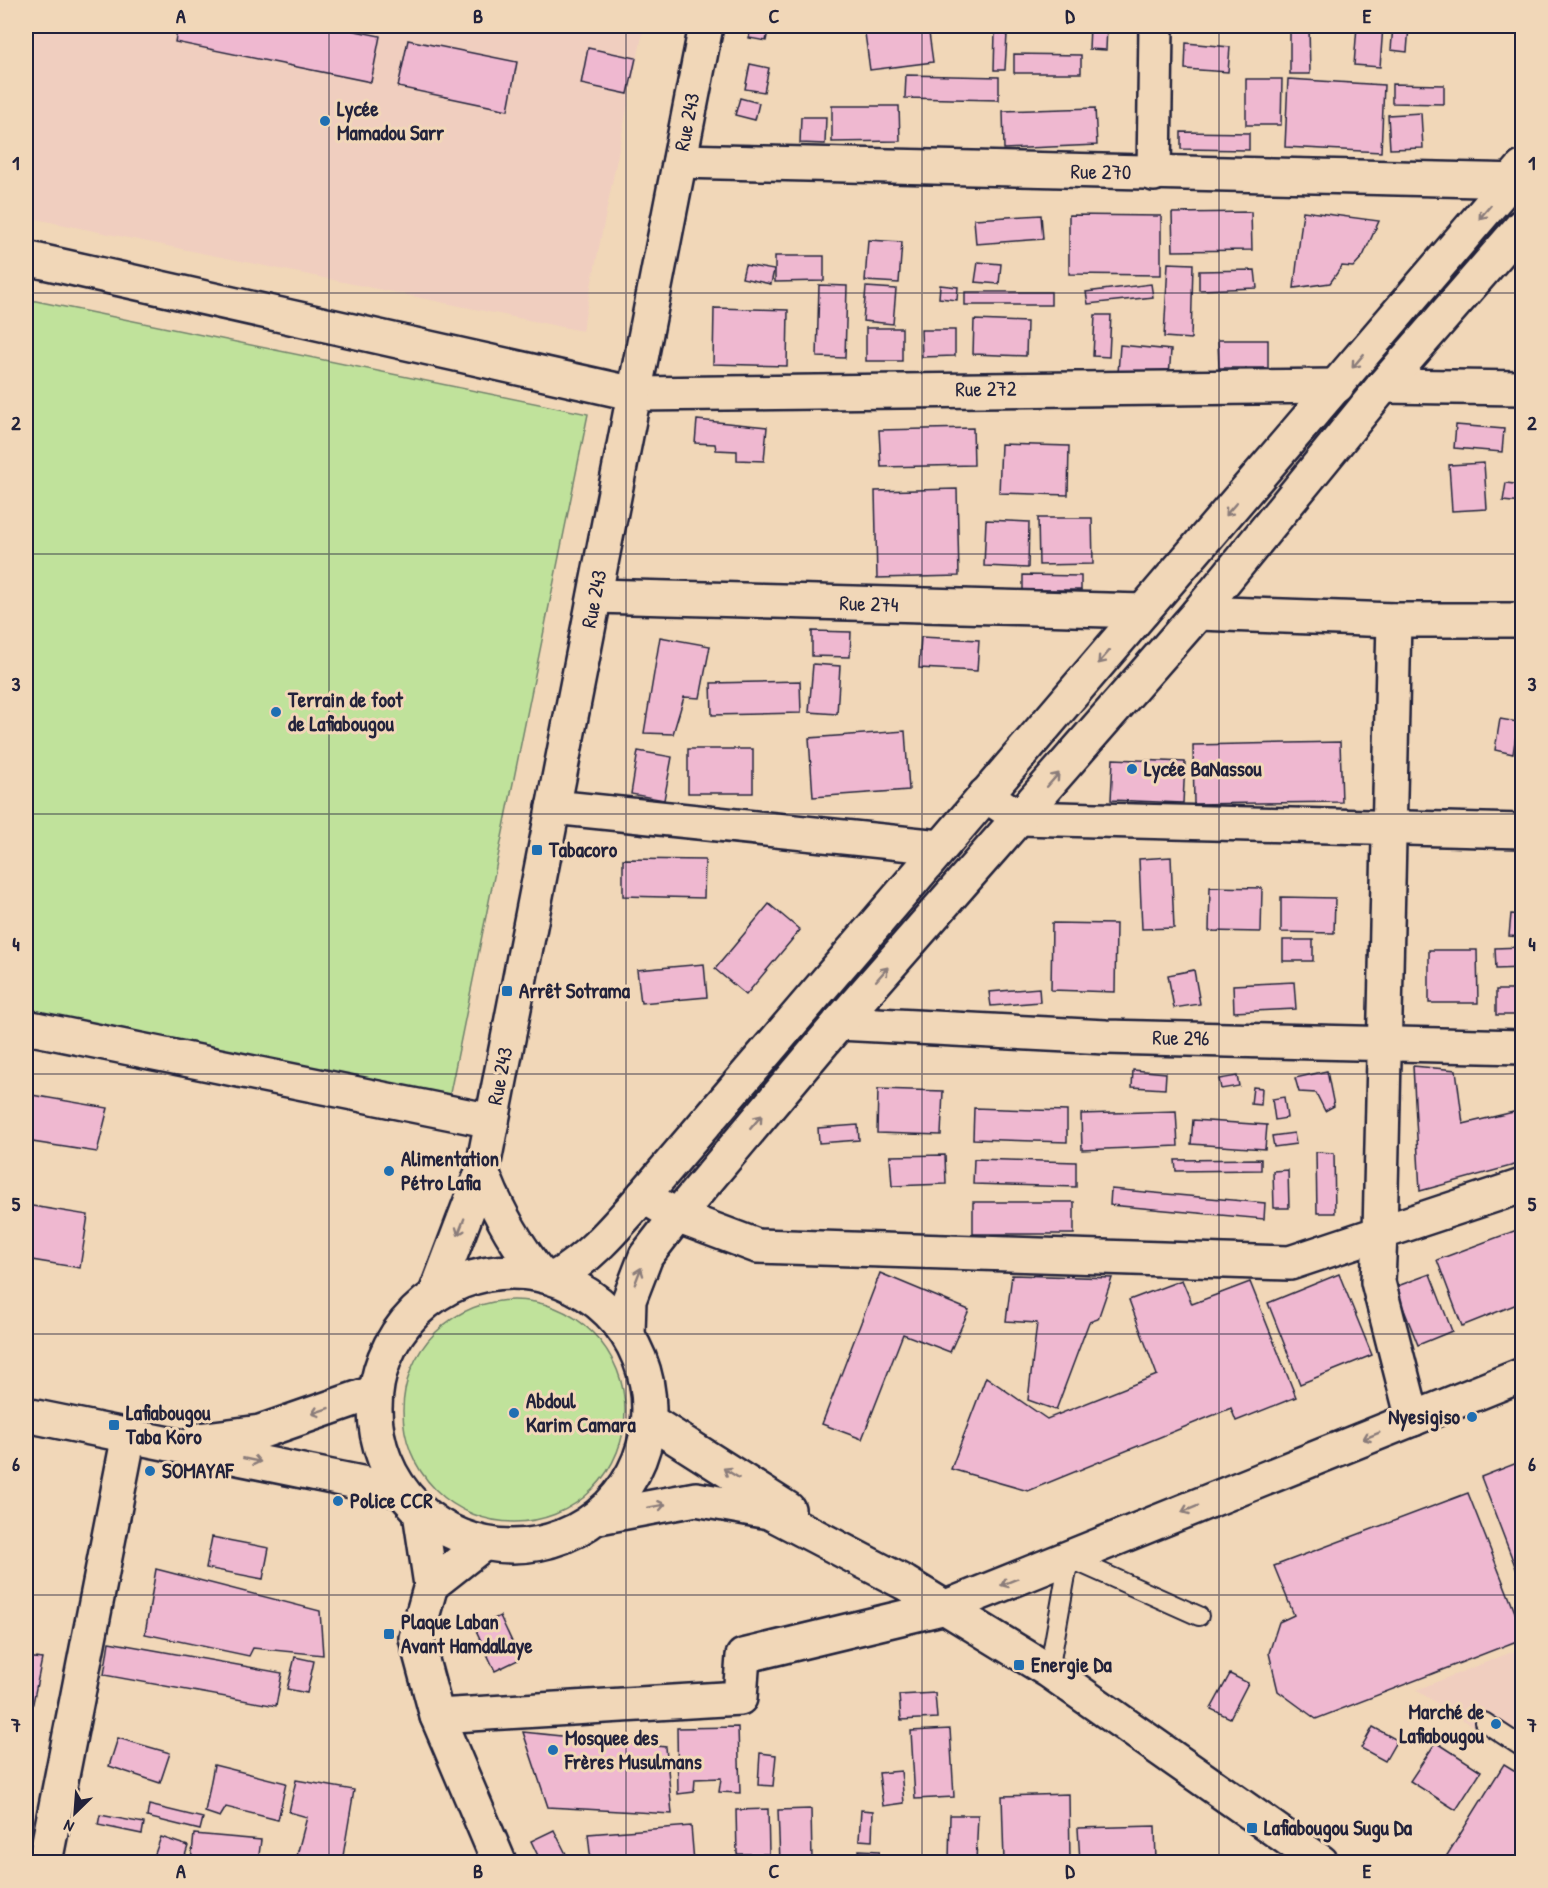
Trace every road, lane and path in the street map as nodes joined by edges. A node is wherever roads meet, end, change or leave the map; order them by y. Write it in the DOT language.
graph roads {
  1 [pos="706,26"];
  2 [pos="1156,26"];
  3 [pos="680,162"];
  4 [pos="1154,174"];
  5 [pos="1519,176"];
  6 [pos="1522,226"];
  7 [pos="26,258"];
  8 [pos="1337,386"];
  9 [pos="1383,386"];
  10 [pos="1522,388"];
  11 [pos="634,393"];
  12 [pos="595,596"];
  13 [pos="1143,611"];
  14 [pos="1198,613"];
  15 [pos="1394,620"];
  16 [pos="1522,620"];
  17 [pos="985,795"];
  18 [pos="553,807"];
  19 [pos="1020,818"];
  20 [pos="1389,830"];
  21 [pos="1522,831"];
  22 [pos="940,847"];
  23 [pos="839,1023"];
  24 [pos="26,1027"];
  25 [pos="1386,1043"];
  26 [pos="1522,1047"];
  27 [pos="492,1121"];
  28 [pos="482,1172"];
  29 [pos="1522,1186"];
  30 [pos="643,1196"];
  31 [pos="677,1216"];
  32 [pos="1380,1233"];
  33 [pos="548,1276"];
  34 [pos="436,1293"];
  35 [pos="628,1333"];
  36 [pos="1522,1375"];
  37 [pos="375,1392"];
  38 [pos="26,1415"];
  39 [pos="1413,1419"];
  40 [pos="651,1422"];
  41 [pos="129,1435"];
  42 [pos="175,1443"];
  43 [pos="411,1501"];
  44 [pos="599,1517"];
  45 [pos="483,1544"];
  46 [pos="1069,1558"];
  47 [pos="905,1583"];
  48 [pos="431,1585"];
  49 [pos="946,1607"];
  50 [pos="1199,1616"];
  51 [pos="1048,1671"];
  52 [pos="437,1716"];
  53 [pos="1484,1722"];
  54 [pos="1522,1747"];
  55 [pos="40,1848"];
  56 [pos="1307,1859"];
  57 [pos="499,1863"];
  1 -- 3 [label="street, Rue 243"];
  2 -- 4 [label="street"];
  3 -- 4 [label="street, Rue 270"];
  3 -- 11 [label="street, Rue 243"];
  4 -- 5 [label="street, Rue 270"];
  5 -- 8 [label="street, one-way"];
  6 -- 9 [label="street"];
  7 -- 11 [label="street, Rue 272"];
  8 -- 11 [label="street, Rue 272"];
  8 -- 13 [label="street, one-way"];
  9 -- 10 [label="street"];
  9 -- 14 [label="street"];
  11 -- 12 [label="street, Rue 243"];
  12 -- 13 [label="street, Rue 274"];
  12 -- 18 [label="street, Rue 243"];
  13 -- 17 [label="street, one-way"];
  14 -- 15 [label="street"];
  19 -- 14 [label="street, one-way"];
  15 -- 16 [label="street"];
  15 -- 20 [label="street"];
  17 -- 19 [label="street"];
  17 -- 22 [label="street"];
  18 -- 22 [label="street"];
  18 -- 27 [label="street, Rue 243"];
  19 -- 20 [label="street"];
  23 -- 19 [label="street, one-way"];
  20 -- 21 [label="street"];
  20 -- 25 [label="street"];
  22 -- 30 [label="street"];
  23 -- 25 [label="street, Rue 296"];
  31 -- 23 [label="street, one-way"];
  24 -- 27 [label="street"];
  25 -- 26 [label="street, Rue 296"];
  25 -- 32 [label="street"];
  27 -- 28 [label="street, Rue 243"];
  28 -- 33 [label="street"];
  28 -- 34 [label="street, Rue 243, one-way"];
  29 -- 32 [label="street"];
  30 -- 31 [label="street"];
  30 -- 33 [label="street"];
  31 -- 32 [label="street"];
  35 -- 31 [label="street, one-way"];
  32 -- 39 [label="street"];
  33 -- 34 [label="street"];
  33 -- 35 [label="street"];
  34 -- 37 [label="street"];
  35 -- 40 [label="street"];
  36 -- 39 [label="street"];
  37 -- 42 [label="street, one-way"];
  37 -- 43 [label="street"];
  38 -- 41 [label="street"];
  39 -- 46 [label="street, one-way"];
  40 -- 44 [label="street"];
  47 -- 40 [label="street, one-way"];
  41 -- 42 [label="street"];
  41 -- 55 [label="street"];
  42 -- 43 [label="street, one-way"];
  43 -- 45 [label="street"];
  43 -- 48 [label="street"];
  44 -- 45 [label="street"];
  44 -- 47 [label="street, one-way"];
  45 -- 48 [label="street"];
  46 -- 49 [label="street, one-way"];
  46 -- 50 [label="lane"];
  46 -- 51 [label="lane"];
  47 -- 49 [label="street"];
  48 -- 52 [label="street"];
  49 -- 51 [label="street"];
  49 -- 52 [label="street"];
  51 -- 56 [label="street"];
  52 -- 57 [label="street"];
  53 -- 54 [label="lane"];
}
